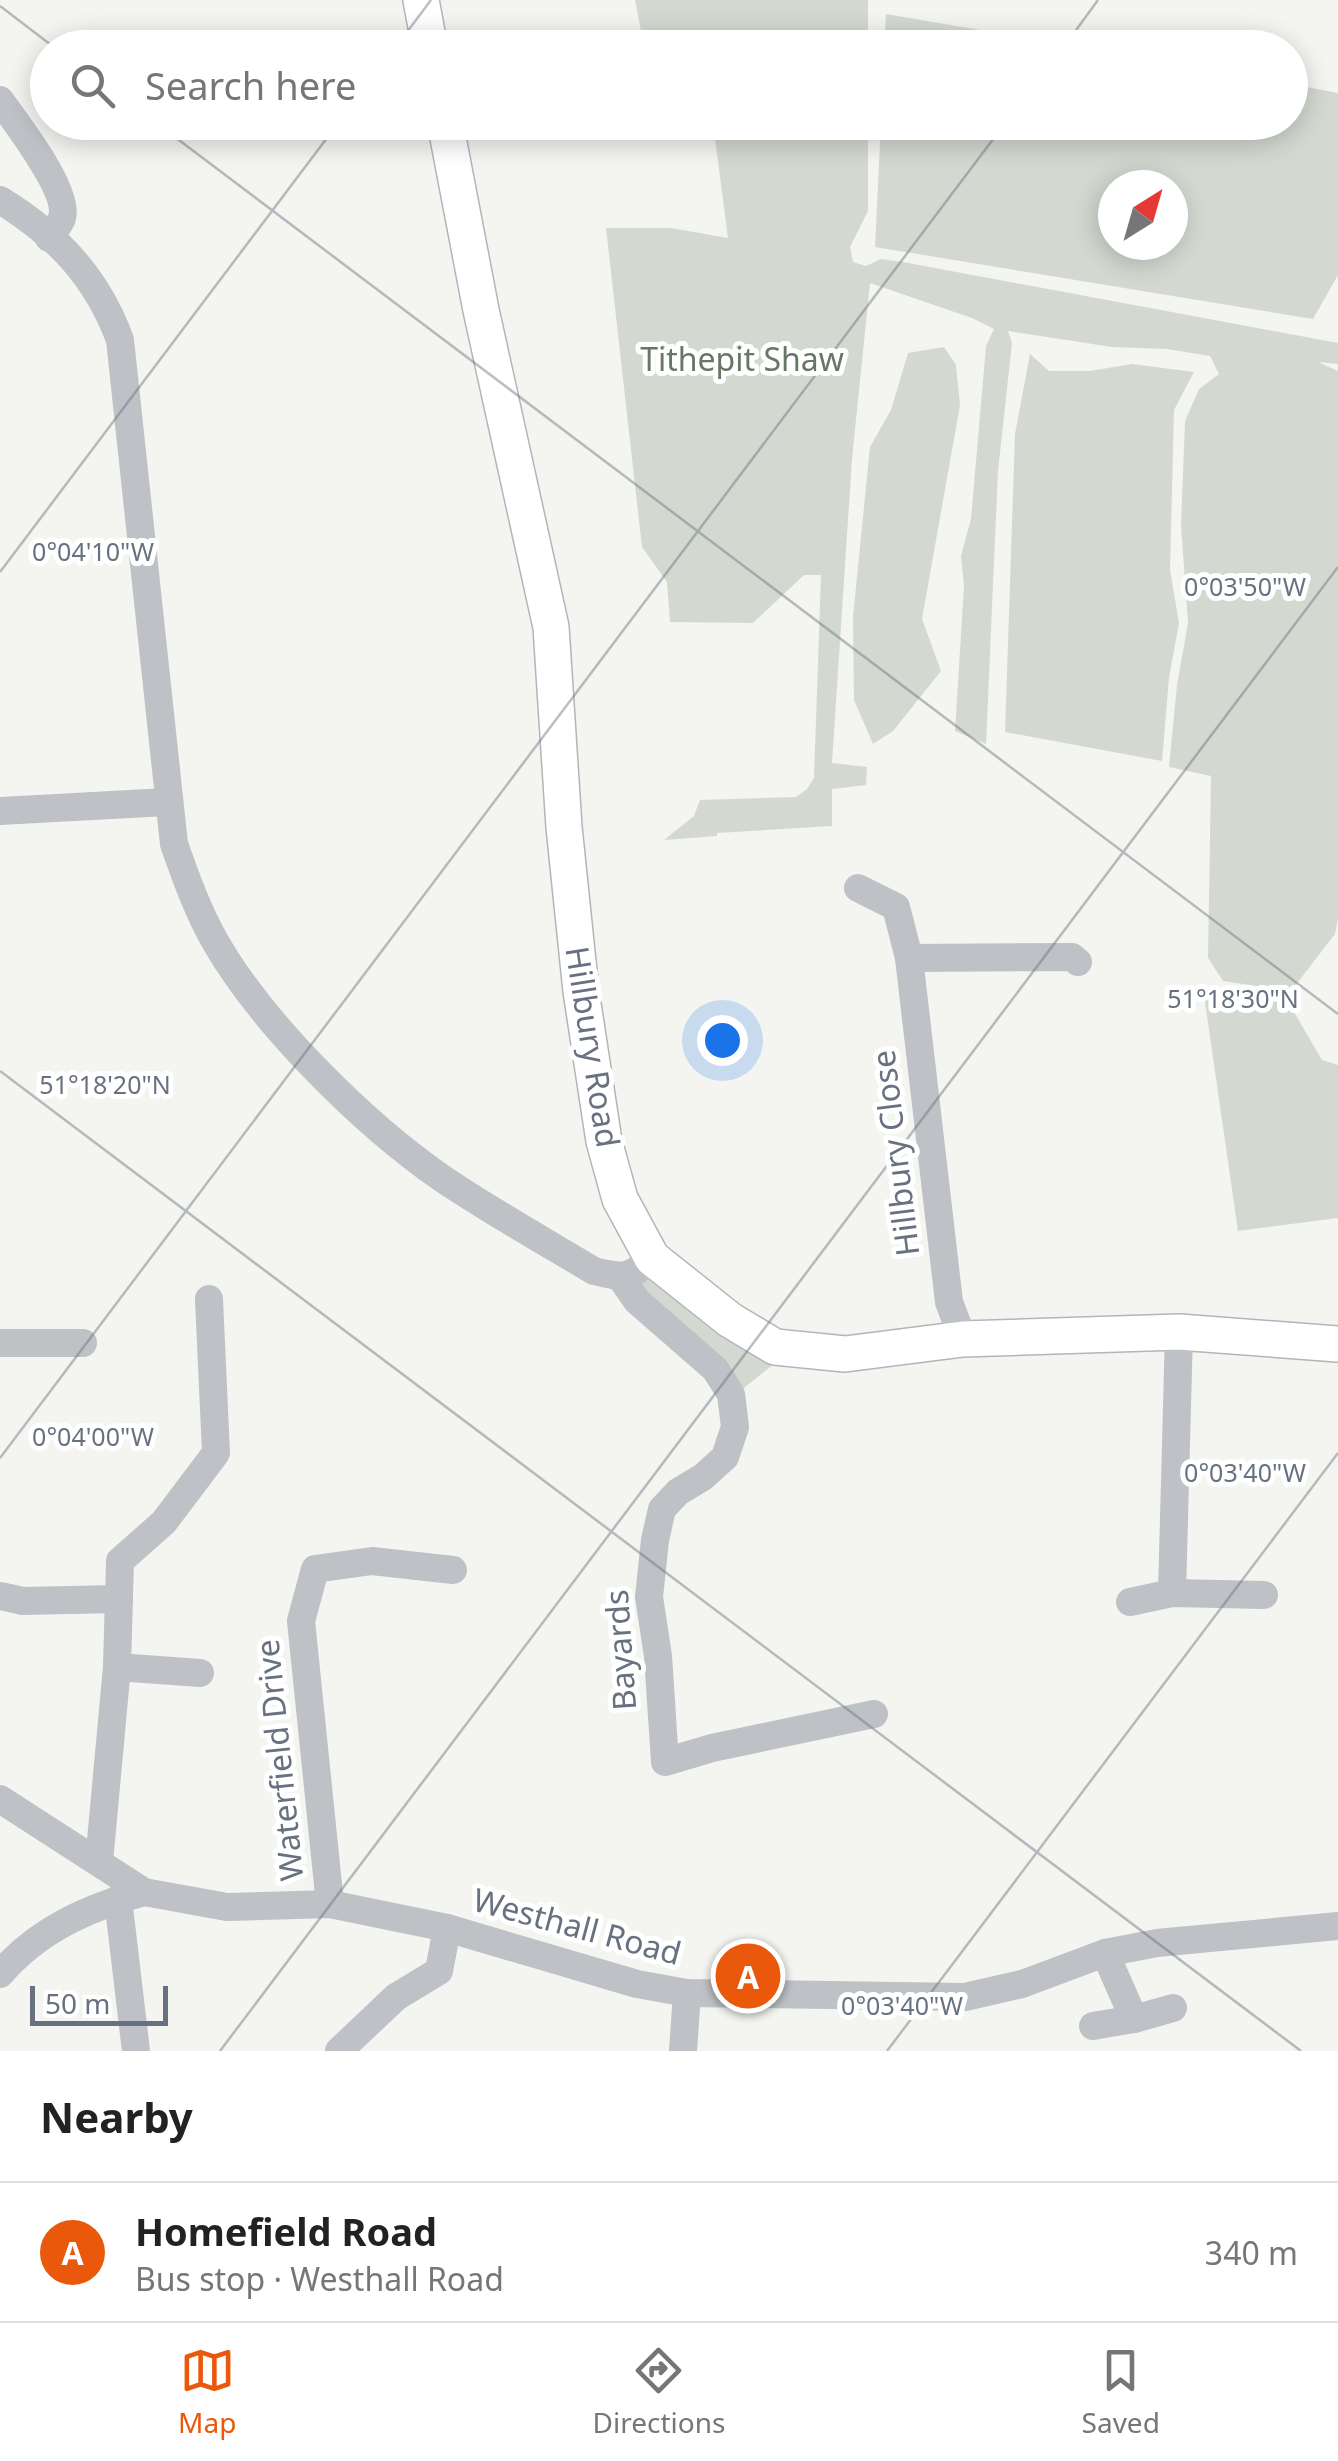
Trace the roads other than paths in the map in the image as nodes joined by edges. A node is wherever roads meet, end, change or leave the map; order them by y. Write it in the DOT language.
graph roads {
  1 [pos="421,0"];
  2 [pos="427,30"];
  3 [pos="0,100"];
  4 [pos="448,140"];
  5 [pos="0,200"];
  6 [pos="50,238"];
  7 [pos="168,802"];
  8 [pos="0,811"];
  9 [pos="858,888"];
  10 [pos="909,958"];
  11 [pos="1078,962"];
  12 [pos="652,1258"];
  13 [pos="621,1278"];
  14 [pos="209,1299"];
  15 [pos="1179,1332"];
  16 [pos="962,1338"];
  17 [pos="0,1343"];
  18 [pos="83,1343"];
  19 [pos="1338,1344"];
  20 [pos="453,1570"];
  21 [pos="1172,1593"];
  22 [pos="1264,1595"];
  23 [pos="0,1596"];
  24 [pos="119,1600"];
  25 [pos="1130,1602"];
  26 [pos="117,1667"];
  27 [pos="200,1673"];
  28 [pos="874,1714"];
  29 [pos="0,1799"];
  30 [pos="100,1862"];
  31 [pos="131,1896"];
  32 [pos="330,1904"];
  33 [pos="1338,1926"];
  34 [pos="447,1928"];
  35 [pos="1105,1953"];
  36 [pos="0,1974"];
  37 [pos="687,1993"];
  38 [pos="1173,2008"];
  39 [pos="1134,2020"];
  40 [pos="1092,2026"];
  41 [pos="136,2051"];
  42 [pos="339,2051"];
  43 [pos="683,2051"];
  1 -- 2 [label="main road"];
  3 -- 6 [label="street"];
  4 -- 12 [label="main road, Hillbury Road"];
  5 -- 6 [label="street"];
  6 -- 7 [label="street"];
  7 -- 8 [label="street"];
  7 -- 13 [label="street"];
  9 -- 10 [label="street, Hillbury Close"];
  10 -- 11 [label="street"];
  10 -- 16 [label="street, Hillbury Close"];
  12 -- 13 [label="street"];
  12 -- 16 [label="main road, Hillbury Road"];
  13 -- 28 [label="street, Bayards"];
  14 -- 24 [label="street"];
  15 -- 16 [label="main road, Hillbury Road"];
  15 -- 19 [label="main road, Hillbury Road"];
  15 -- 21 [label="street"];
  17 -- 18 [label="street"];
  20 -- 32 [label="street, Waterfield Drive"];
  21 -- 22 [label="street"];
  21 -- 25 [label="street"];
  23 -- 24 [label="street"];
  24 -- 26 [label="street"];
  26 -- 27 [label="street"];
  26 -- 30 [label="street"];
  29 -- 30 [label="street, Westhall Road"];
  30 -- 31 [label="street, Westhall Road"];
  31 -- 32 [label="street, Westhall Road"];
  31 -- 36 [label="street"];
  31 -- 41 [label="street"];
  32 -- 34 [label="street, Westhall Road"];
  33 -- 35 [label="street, Westhall Road"];
  34 -- 37 [label="street, Westhall Road"];
  34 -- 42 [label="street"];
  35 -- 37 [label="street, Westhall Road"];
  35 -- 39 [label="street"];
  37 -- 43 [label="street"];
  38 -- 39 [label="street"];
  39 -- 40 [label="street"];
}
